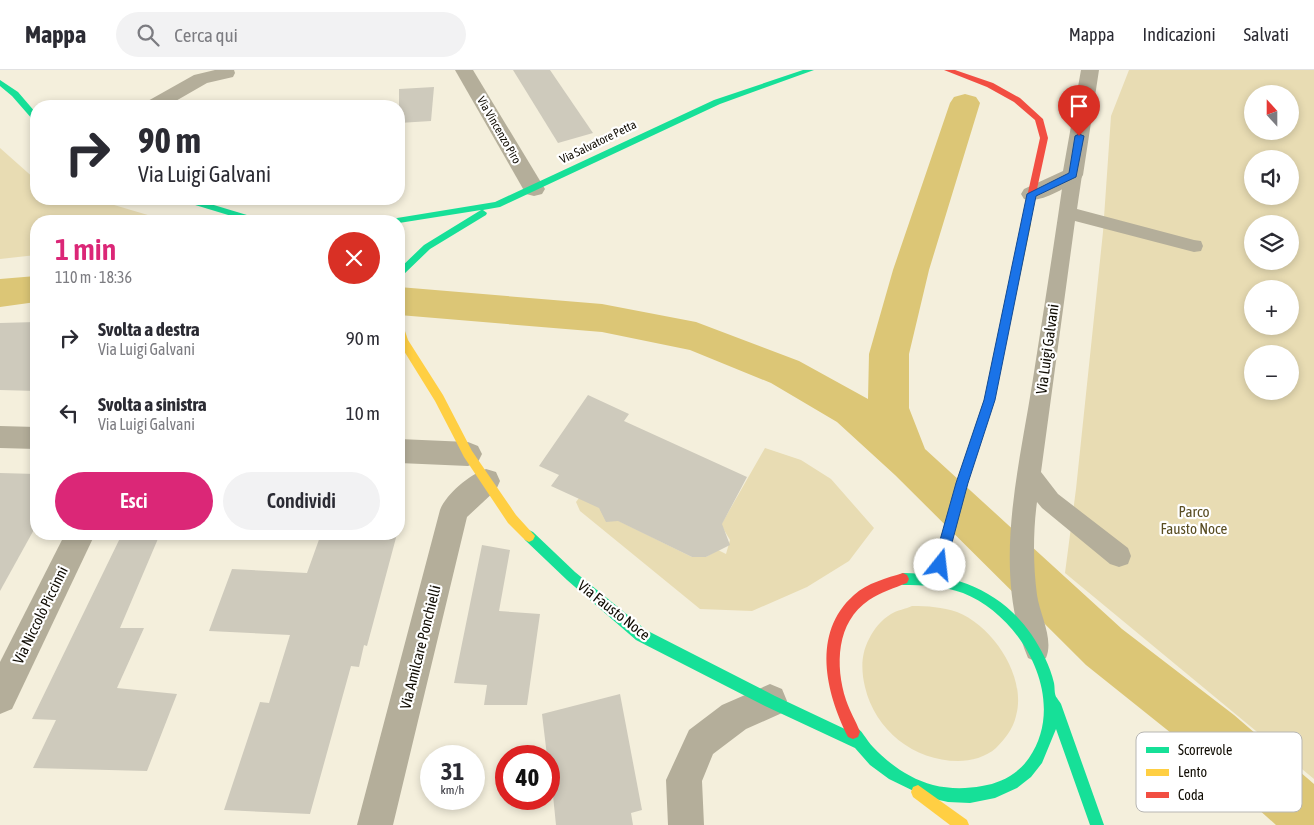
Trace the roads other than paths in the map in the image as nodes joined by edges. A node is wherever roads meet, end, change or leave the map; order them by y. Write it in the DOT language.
graph roads {
  1 [pos="464,70"];
  2 [pos="810,70"];
  3 [pos="948,70"];
  4 [pos="1090,70"];
  5 [pos="230,71"];
  6 [pos="0,82"];
  7 [pos="164,100"];
  8 [pos="30,111"];
  9 [pos="1073,175"];
  10 [pos="534,189"];
  11 [pos="1032,194"];
  12 [pos="205,205"];
  13 [pos="497,205"];
  14 [pos="1067,213"];
  15 [pos="238,215"];
  16 [pos="405,219"];
  17 [pos="1194,246"];
  18 [pos="405,265"];
  19 [pos="405,344"];
  20 [pos="0,437"];
  21 [pos="30,438"];
  22 [pos="405,452"];
  23 [pos="468,454"];
  24 [pos="1029,475"];
  25 [pos="486,481"];
  26 [pos="77,540"];
  27 [pos="1119,556"];
  28 [pos="936,579"];
  29 [pos="1038,657"];
  30 [pos="1050,695"];
  31 [pos="0,697"];
  32 [pos="770,701"];
  33 [pos="856,741"];
  34 [pos="907,784"];
  35 [pos="375,825"];
  36 [pos="686,825"];
  37 [pos="962,825"];
  38 [pos="1096,825"];
  1 -- 10 [label="street, Via Vincenzo Piro"];
  2 -- 10 [label="street, Via Salvatore Petta"];
  3 -- 11 [label="street"];
  4 -- 9 [label="street, Via Luigi Galvani"];
  5 -- 7 [label="street"];
  6 -- 8 [label="street"];
  9 -- 11 [label="street"];
  9 -- 14 [label="lane, Via Luigi Galvani"];
  10 -- 13 [label="street, Via Salvatore Petta"];
  11 -- 28 [label="street"];
  12 -- 15 [label="street"];
  13 -- 16 [label="street, Via Salvatore Petta"];
  13 -- 18 [label="street"];
  14 -- 17 [label="lane"];
  14 -- 24 [label="lane, Via Luigi Galvani"];
  19 -- 23 [label="street, Via Fausto Noce"];
  20 -- 21 [label="street"];
  22 -- 23 [label="street"];
  23 -- 25 [label="street, Via Fausto Noce"];
  24 -- 27 [label="lane"];
  24 -- 29 [label="lane, Via Luigi Galvani"];
  25 -- 32 [label="street, Via Fausto Noce"];
  25 -- 35 [label="street, Via Amilcare Ponchielli"];
  26 -- 31 [label="street, Via Niccolò Piccinni"];
  28 -- 29 [label="street"];
  28 -- 33 [label="street"];
  29 -- 30 [label="street"];
  30 -- 34 [label="street"];
  30 -- 38 [label="street"];
  32 -- 33 [label="street, Via Fausto Noce"];
  32 -- 36 [label="street"];
  33 -- 34 [label="street"];
  34 -- 37 [label="street"];
}
